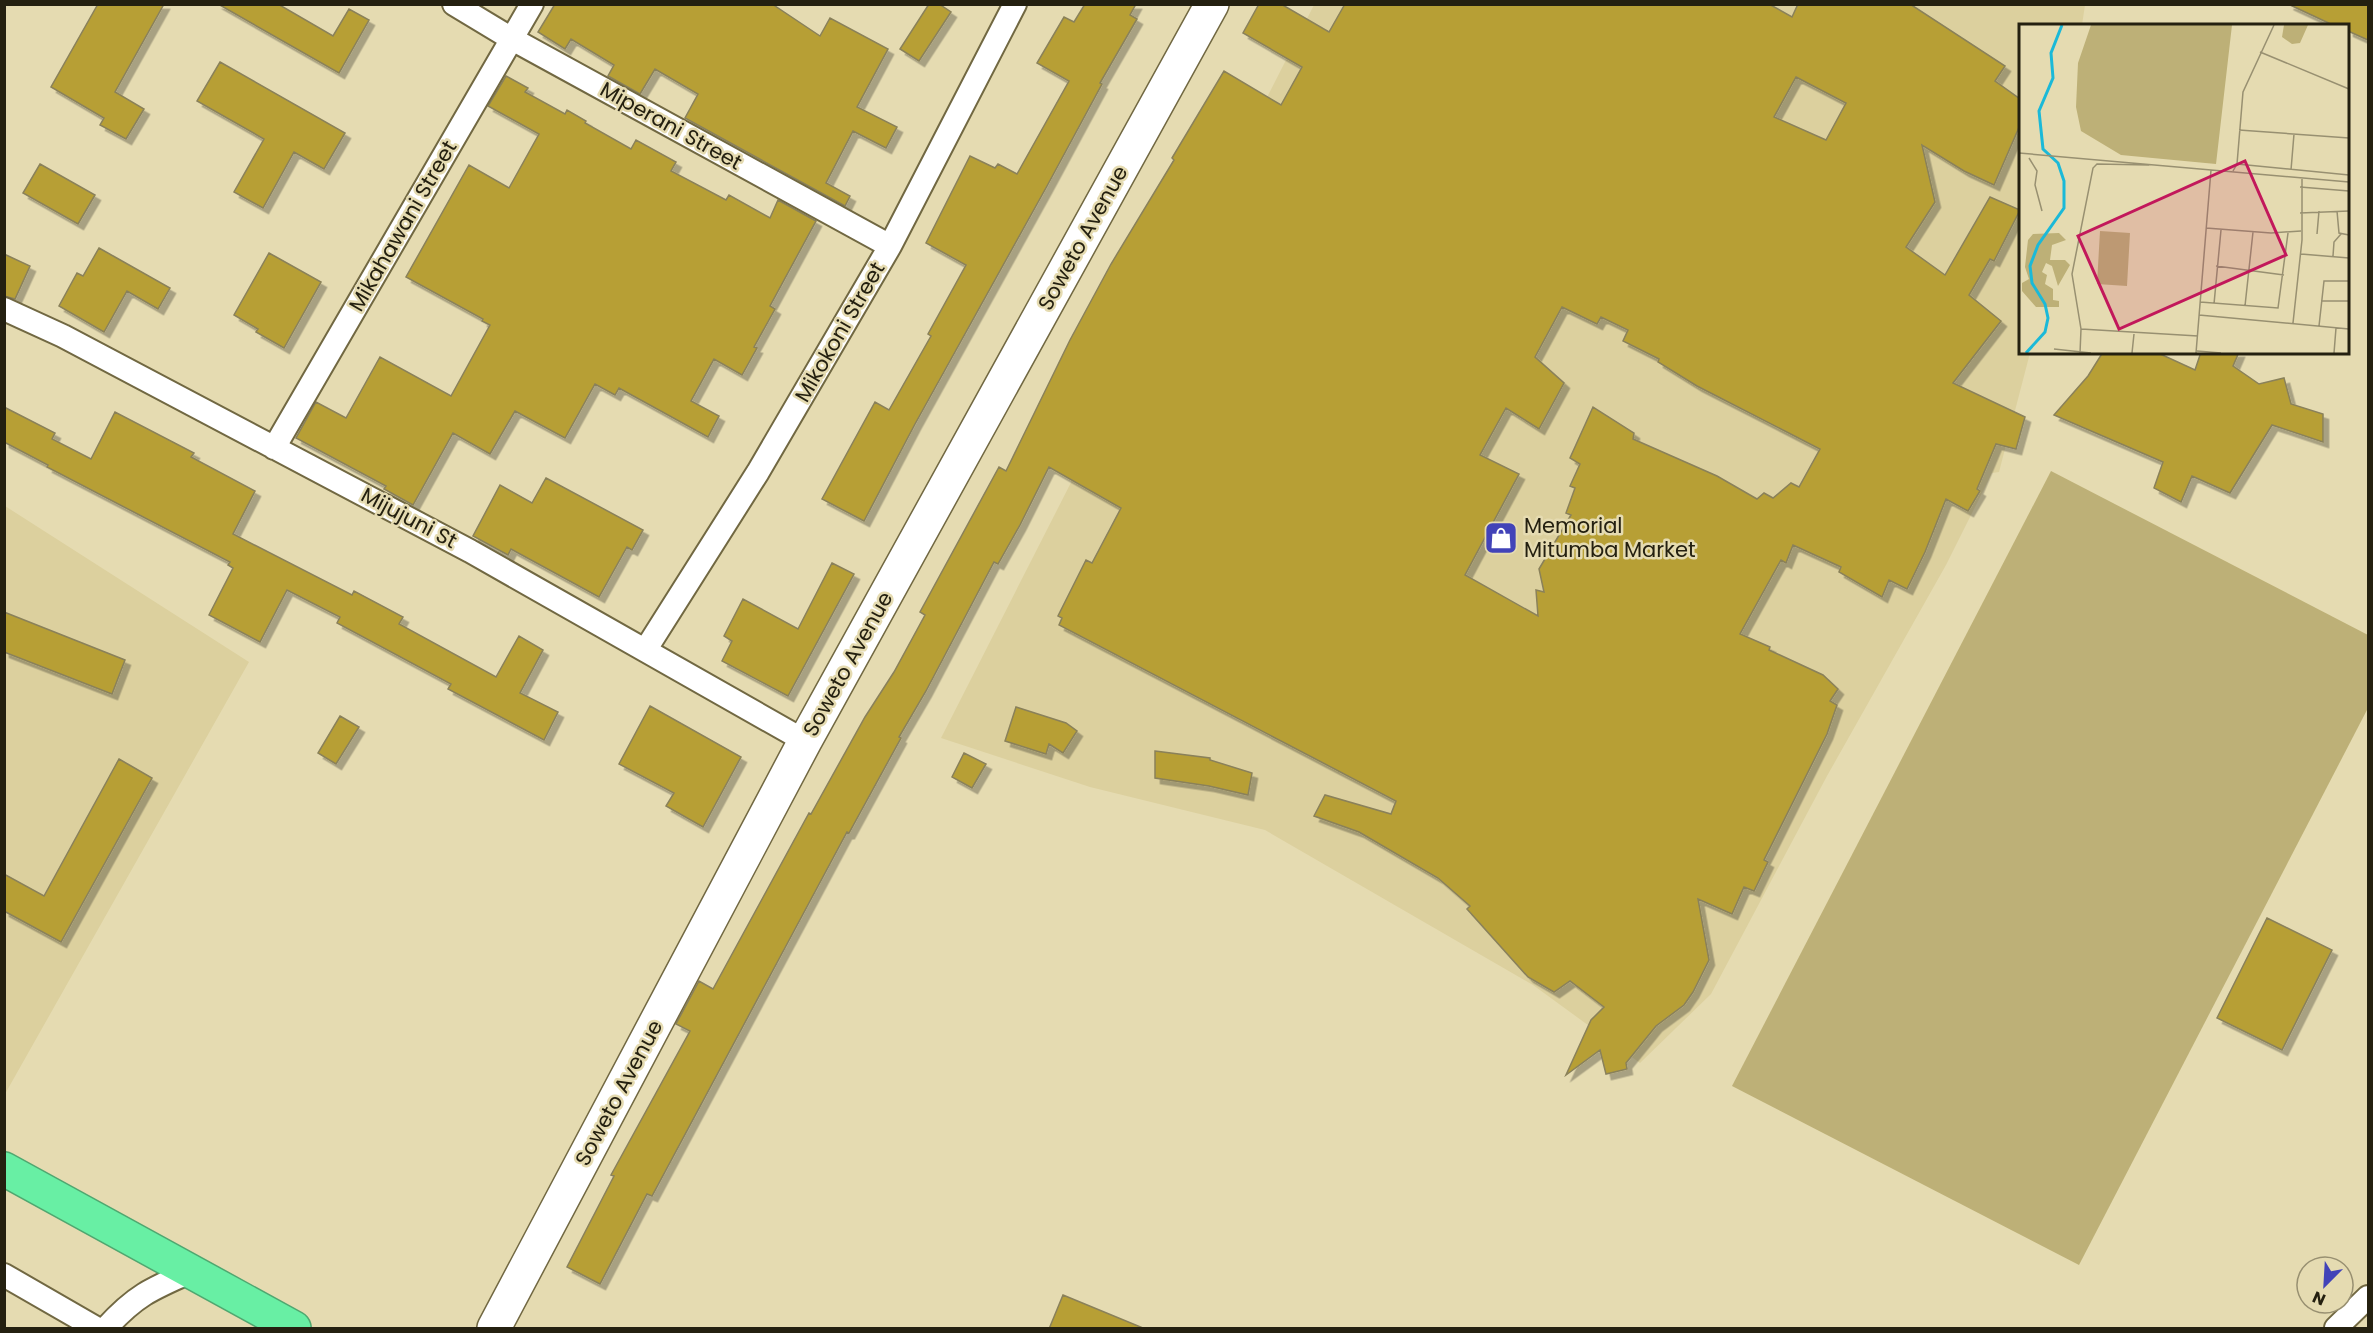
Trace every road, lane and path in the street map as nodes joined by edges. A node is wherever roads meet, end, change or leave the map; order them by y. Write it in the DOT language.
graph roads {
  1 [pos="454,4"];
  2 [pos="532,4"];
  3 [pos="1015,4"];
  4 [pos="1212,4"];
  5 [pos="512,39"];
  6 [pos="890,246"];
  7 [pos="4,309"];
  8 [pos="274,448"];
  9 [pos="646,649"];
  10 [pos="806,741"];
  11 [pos="4,1169"];
  12 [pos="190,1272"];
  13 [pos="4,1275"];
  14 [pos="2368,1297"];
  15 [pos="96,1329"];
  16 [pos="106,1329"];
  17 [pos="294,1329"];
  18 [pos="494,1329"];
  19 [pos="2336,1329"];
  1 -- 5 [label="street, Miperani Street"];
  2 -- 5 [label="street, Mikahawani Street"];
  3 -- 6 [label="street, Mikokoni Street"];
  4 -- 10 [label="street, Soweto Avenue"];
  5 -- 6 [label="street, Miperani Street"];
  5 -- 8 [label="street, Mikahawani Street"];
  6 -- 9 [label="street, Mikokoni Street"];
  7 -- 8 [label="street, Mijujuni St"];
  8 -- 9 [label="street, Mijujuni St"];
  9 -- 10 [label="street, Mijujuni St"];
  10 -- 18 [label="street, Soweto Avenue"];
  11 -- 12 [label="highway"];
  12 -- 16 [label="street"];
  12 -- 17 [label="highway"];
  13 -- 15 [label="street"];
  14 -- 19 [label="street"];
}
